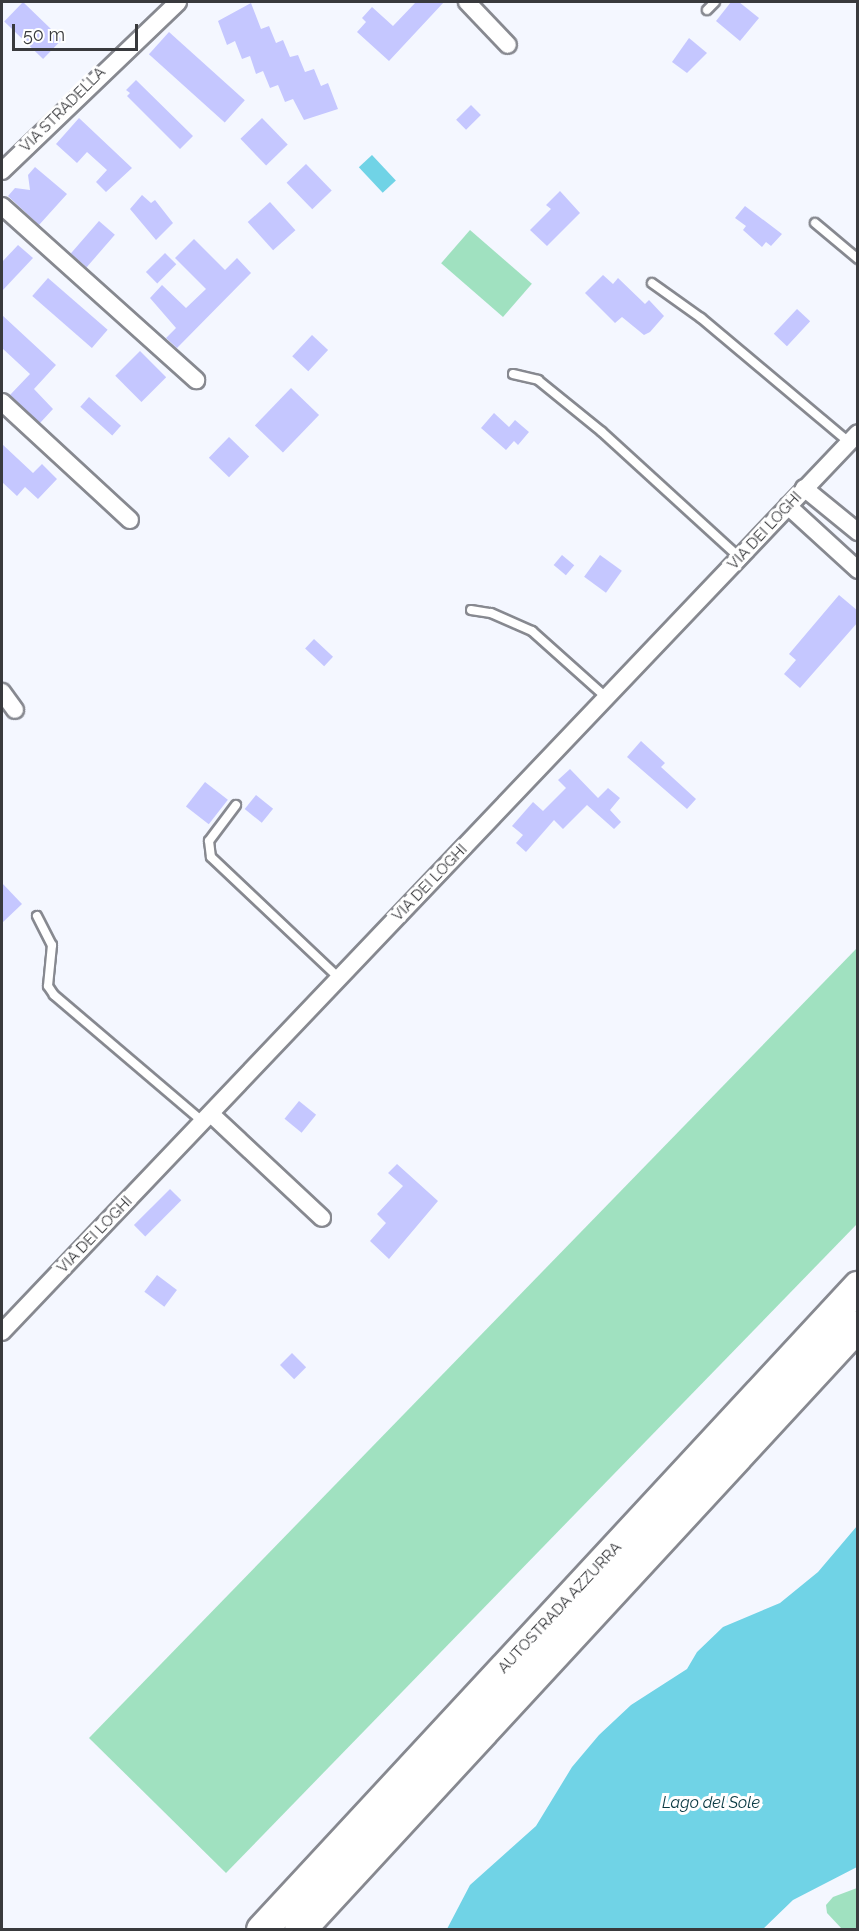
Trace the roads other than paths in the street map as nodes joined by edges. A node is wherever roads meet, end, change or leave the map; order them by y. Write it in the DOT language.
graph roads {
  1 [pos="178,2"];
  2 [pos="467,2"];
  3 [pos="715,2"];
  4 [pos="707,10"];
  5 [pos="508,45"];
  6 [pos="2,171"];
  7 [pos="2,206"];
  8 [pos="815,223"];
  9 [pos="858,259"];
  10 [pos="652,283"];
  11 [pos="513,374"];
  12 [pos="196,380"];
  13 [pos="2,402"];
  14 [pos="853,438"];
  15 [pos="804,488"];
  16 [pos="788,506"];
  17 [pos="130,520"];
  18 [pos="858,532"];
  19 [pos="740,558"];
  20 [pos="858,570"];
  21 [pos="471,610"];
  22 [pos="2,692"];
  23 [pos="608,699"];
  24 [pos="15,710"];
  25 [pos="236,805"];
  26 [pos="37,916"];
  27 [pos="339,978"];
  28 [pos="207,1118"];
  29 [pos="322,1218"];
  30 [pos="858,1287"];
  31 [pos="858,1326"];
  32 [pos="2,1332"];
  33 [pos="262,1929"];
  34 [pos="300,1929"];
  1 -- 6 [label="street, VIA STRADELLA"];
  2 -- 5 [label="street"];
  3 -- 4 [label="lane"];
  7 -- 12 [label="street"];
  8 -- 9 [label="lane"];
  10 -- 14 [label="lane"];
  11 -- 19 [label="lane"];
  13 -- 17 [label="street"];
  14 -- 15 [label="street, VIA DEI LOGHI"];
  15 -- 16 [label="street, VIA DEI LOGHI"];
  15 -- 18 [label="street"];
  16 -- 19 [label="street, VIA DEI LOGHI"];
  16 -- 20 [label="street"];
  19 -- 23 [label="street, VIA DEI LOGHI"];
  21 -- 23 [label="lane"];
  22 -- 24 [label="street"];
  23 -- 27 [label="street, VIA DEI LOGHI"];
  25 -- 27 [label="lane"];
  26 -- 28 [label="lane"];
  27 -- 28 [label="street, VIA DEI LOGHI"];
  28 -- 29 [label="street"];
  28 -- 32 [label="street, VIA DEI LOGHI"];
  30 -- 33 [label="highway, AUTOSTRADA AZZURRA"];
  31 -- 34 [label="highway, AUTOSTRADA AZZURRA"];
}
